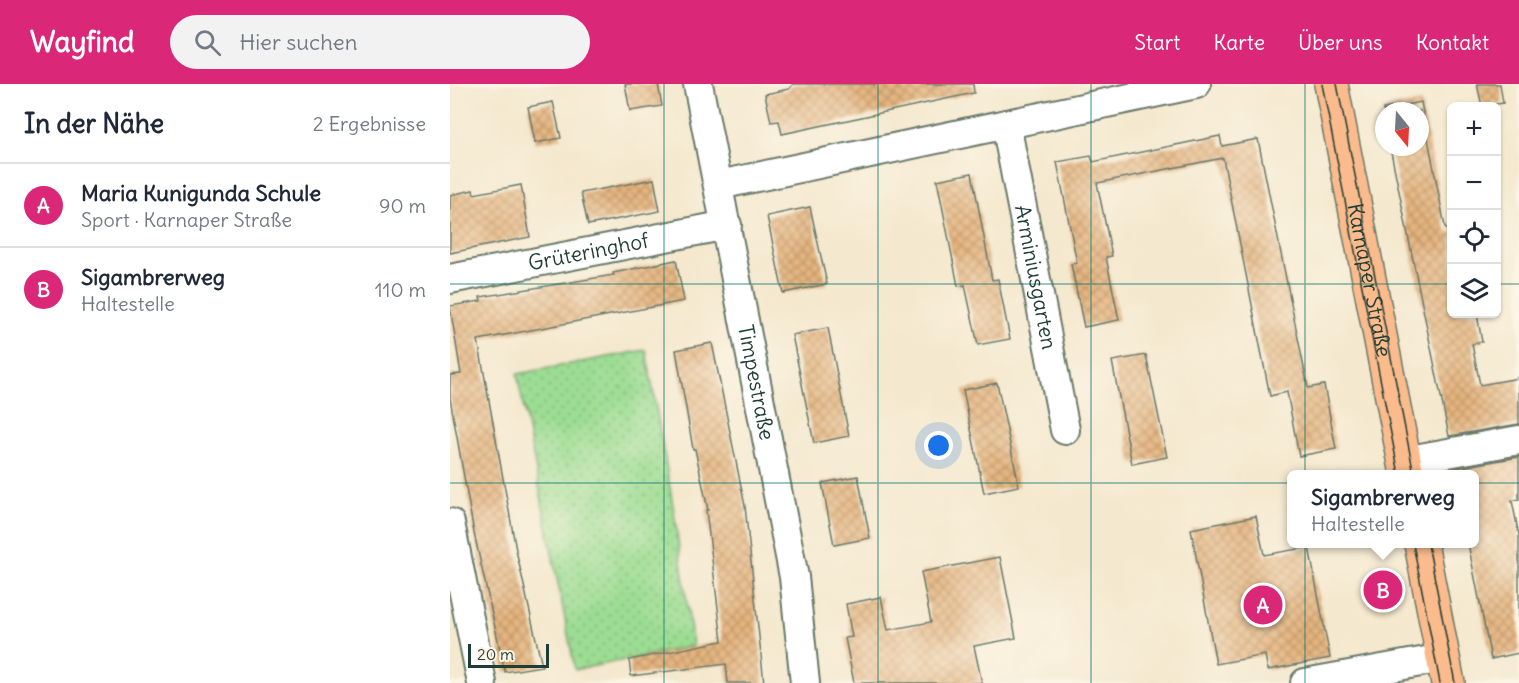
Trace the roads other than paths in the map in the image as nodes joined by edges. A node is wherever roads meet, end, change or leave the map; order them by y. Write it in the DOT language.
graph roads {
  1 [pos="698,84"];
  2 [pos="1196,84"];
  3 [pos="1330,84"];
  4 [pos="1006,124"];
  5 [pos="718,185"];
  6 [pos="727,225"];
  7 [pos="450,279"];
  8 [pos="1065,430"];
  9 [pos="1519,440"];
  10 [pos="1406,468"];
  11 [pos="450,524"];
  12 [pos="1422,548"];
  13 [pos="1445,670"];
  14 [pos="482,683"];
  15 [pos="805,683"];
  16 [pos="1305,683"];
  1 -- 5 [label="street, Timpestraße"];
  2 -- 4 [label="street"];
  3 -- 10 [label="main road, Karnaper Straße"];
  4 -- 5 [label="street"];
  4 -- 8 [label="street, Arminiusgarten"];
  5 -- 6 [label="street, Timpestraße"];
  6 -- 7 [label="street, Grüteringhof"];
  6 -- 15 [label="street, Timpestraße"];
  9 -- 10 [label="street"];
  11 -- 14 [label="street"];
  12 -- 13 [label="main road"];
  13 -- 16 [label="street"];
}
